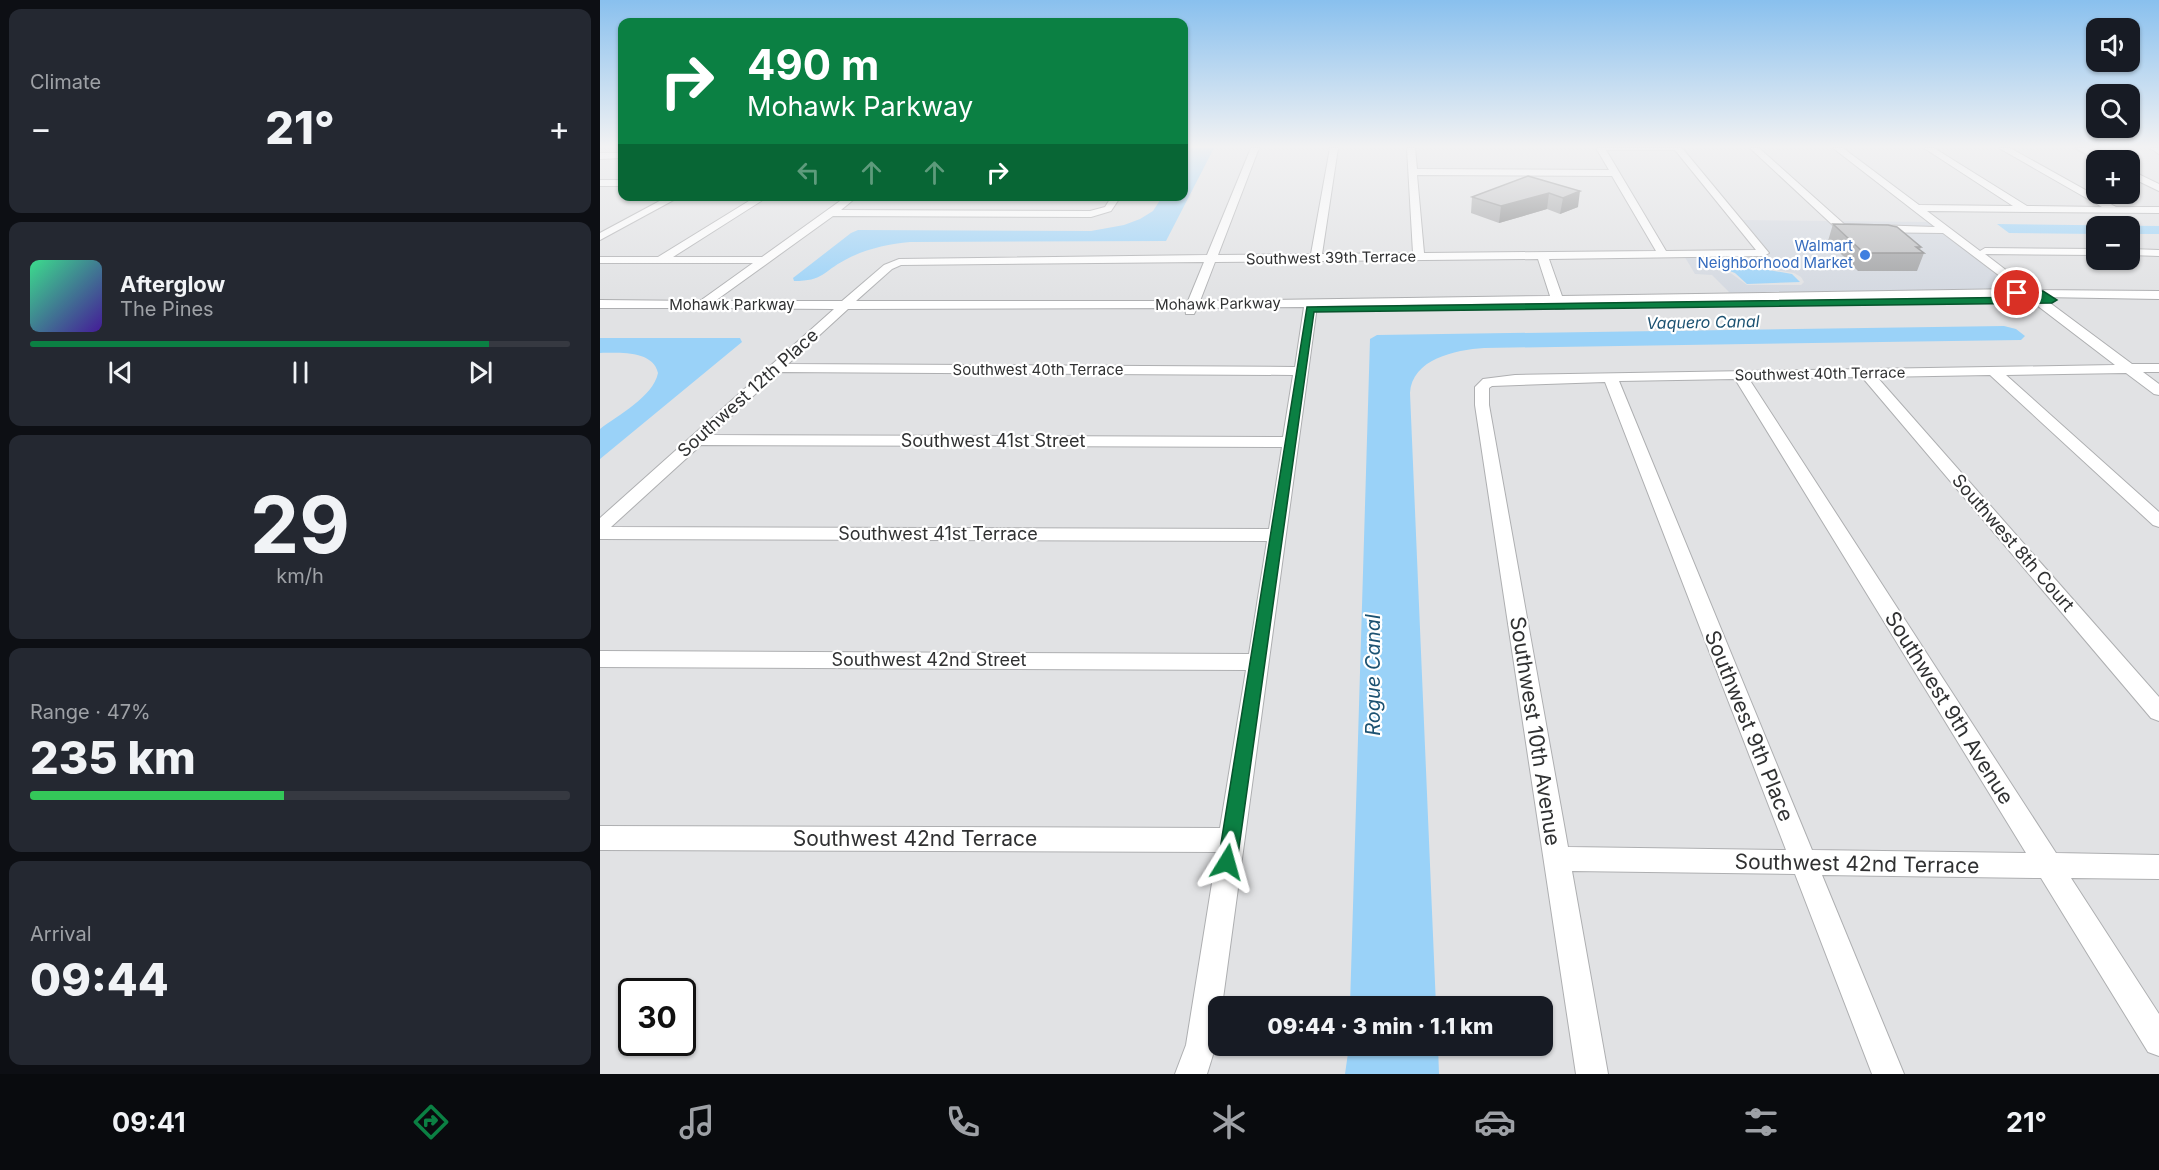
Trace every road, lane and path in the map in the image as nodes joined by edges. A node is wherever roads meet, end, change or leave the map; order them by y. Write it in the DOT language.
graph roads {
  1 [pos="1235,198"];
  2 [pos="1326,198"];
  3 [pos="1415,198"];
  4 [pos="1629,198"];
  5 [pos="1719,198"];
  6 [pos="1809,198"];
  7 [pos="1907,198"];
  8 [pos="1909,198"];
  9 [pos="2007,198"];
  10 [pos="2094,198"];
  11 [pos="667,201"];
  12 [pos="757,201"];
  13 [pos="847,201"];
  14 [pos="1114,201"];
  15 [pos="1921,208"];
  16 [pos="2023,208"];
  17 [pos="2114,209"];
  18 [pos="2159,210"];
  19 [pos="830,213"];
  20 [pos="1945,230"];
  21 [pos="1957,230"];
  22 [pos="600,237"];
  23 [pos="1985,251"];
  24 [pos="2086,252"];
  25 [pos="2140,252"];
  26 [pos="2159,253"];
  27 [pos="1663,254"];
  28 [pos="1542,255"];
  29 [pos="1419,257"];
  30 [pos="1316,258"];
  31 [pos="600,260"];
  32 [pos="661,260"];
  33 [pos="764,260"];
  34 [pos="1211,260"];
  35 [pos="899,262"];
  36 [pos="2159,295"];
  37 [pos="2040,297"];
  38 [pos="2159,301"];
  39 [pos="1559,303"];
  40 [pos="600,304"];
  41 [pos="1310,306"];
  42 [pos="697,308"];
  43 [pos="841,308"];
  44 [pos="1191,308"];
  45 [pos="600,311"];
  46 [pos="775,368"];
  47 [pos="2153,368"];
  48 [pos="2129,369"];
  49 [pos="1302,370"];
  50 [pos="1995,372"];
  51 [pos="1867,374"];
  52 [pos="1740,376"];
  53 [pos="1611,378"];
  54 [pos="2159,378"];
  55 [pos="1482,387"];
  56 [pos="2159,391"];
  57 [pos="697,440"];
  58 [pos="1289,442"];
  59 [pos="2159,521"];
  60 [pos="600,528"];
  61 [pos="600,533"];
  62 [pos="1277,535"];
  63 [pos="600,658"];
  64 [pos="1258,662"];
  65 [pos="2159,712"];
  66 [pos="600,838"];
  67 [pos="1231,840"];
  68 [pos="1556,859"];
  69 [pos="1803,863"];
  70 [pos="2049,866"];
  71 [pos="2159,867"];
  72 [pos="2159,1041"];
  73 [pos="1191,1074"];
  74 [pos="1592,1074"];
  75 [pos="1888,1074"];
  1 -- 34 [label="street"];
  2 -- 30 [label="street"];
  3 -- 29 [label="street"];
  4 -- 27 [label="street"];
  5 -- 27 [label="street, Southwest 39th Terrace"];
  6 -- 20 [label="street"];
  7 -- 15 [label="street"];
  8 -- 15 [label="street"];
  9 -- 16 [label="street"];
  10 -- 17 [label="street"];
  11 -- 22 [label="street"];
  12 -- 32 [label="street"];
  13 -- 19 [label="street"];
  14 -- 19 [label="street"];
  15 -- 16 [label="street"];
  15 -- 20 [label="street"];
  15 -- 21 [label="street"];
  16 -- 17 [label="street"];
  17 -- 18 [label="street"];
  19 -- 33 [label="street"];
  20 -- 21 [label="street"];
  20 -- 37 [label="street"];
  21 -- 23 [label="street"];
  23 -- 24 [label="street"];
  23 -- 37 [label="street"];
  25 -- 26 [label="street"];
  27 -- 28 [label="street, Southwest 39th Terrace"];
  28 -- 29 [label="street, Southwest 39th Terrace"];
  28 -- 39 [label="street"];
  29 -- 30 [label="street, Southwest 39th Terrace"];
  30 -- 34 [label="street, Southwest 39th Terrace"];
  31 -- 32 [label="street"];
  32 -- 33 [label="street"];
  33 -- 42 [label="street"];
  34 -- 35 [label="street, Southwest 39th Terrace"];
  34 -- 44 [label="street"];
  35 -- 43 [label="street, Southwest 12th Place"];
  36 -- 37 [label="street, Mohawk Parkway"];
  37 -- 38 [label="street, Mohawk Parkway"];
  37 -- 39 [label="street, Mohawk Parkway"];
  37 -- 47 [label="street"];
  37 -- 48 [label="street"];
  39 -- 41 [label="street, Mohawk Parkway"];
  40 -- 42 [label="street, Mohawk Parkway"];
  41 -- 44 [label="street, Mohawk Parkway"];
  41 -- 49 [label="street"];
  42 -- 43 [label="street, Mohawk Parkway"];
  42 -- 45 [label="street, Mohawk Parkway"];
  43 -- 44 [label="street, Mohawk Parkway"];
  43 -- 46 [label="street, Southwest 12th Place"];
  46 -- 49 [label="street, Southwest 40th Terrace"];
  46 -- 57 [label="street, Southwest 12th Place"];
  47 -- 48 [label="street, Southwest 40th Terrace"];
  47 -- 54 [label="street"];
  48 -- 50 [label="street, Southwest 40th Terrace"];
  48 -- 56 [label="street"];
  49 -- 58 [label="street"];
  50 -- 51 [label="street, Southwest 40th Terrace"];
  50 -- 59 [label="street"];
  51 -- 52 [label="street, Southwest 40th Terrace"];
  51 -- 65 [label="street, Southwest 8th Court"];
  52 -- 53 [label="street, Southwest 40th Terrace"];
  52 -- 70 [label="street, Southwest 9th Avenue"];
  53 -- 55 [label="street, Southwest 40th Terrace"];
  53 -- 69 [label="street, Southwest 9th Place"];
  55 -- 68 [label="street, Southwest 10th Avenue"];
  57 -- 58 [label="street, Southwest 41st Street"];
  57 -- 60 [label="street, Southwest 12th Place"];
  58 -- 62 [label="street"];
  61 -- 62 [label="street, Southwest 41st Terrace"];
  62 -- 64 [label="street"];
  63 -- 64 [label="street, Southwest 42nd Street"];
  64 -- 67 [label="street"];
  66 -- 67 [label="street, Southwest 42nd Terrace"];
  67 -- 73 [label="street"];
  68 -- 69 [label="street, Southwest 42nd Terrace"];
  68 -- 74 [label="street, Southwest 10th Avenue"];
  69 -- 70 [label="street, Southwest 42nd Terrace"];
  69 -- 75 [label="street, Southwest 9th Place"];
  70 -- 71 [label="street, Southwest 42nd Terrace"];
  70 -- 72 [label="street, Southwest 9th Avenue"];
}
